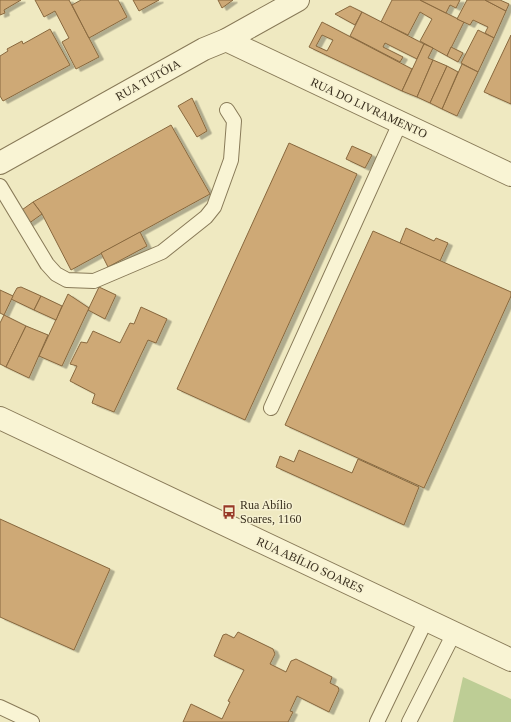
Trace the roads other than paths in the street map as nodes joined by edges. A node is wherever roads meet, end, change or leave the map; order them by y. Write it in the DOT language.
graph roads {
  1 [pos="298,0"];
  2 [pos="226,40"];
  3 [pos="227,110"];
  4 [pos="400,123"];
  5 [pos="0,163"];
  6 [pos="511,175"];
  7 [pos="0,186"];
  8 [pos="271,408"];
  9 [pos="0,418"];
  10 [pos="426,620"];
  11 [pos="454,633"];
  12 [pos="511,660"];
  13 [pos="0,707"];
  14 [pos="32,722"];
  15 [pos="377,722"];
  16 [pos="409,722"];
  1 -- 2 [label="street, RUA TUTÓIA"];
  2 -- 4 [label="street, RUA DO LIVRAMENTO"];
  2 -- 5 [label="street, RUA TUTÓIA"];
  3 -- 7 [label="lane"];
  4 -- 6 [label="street, RUA DO LIVRAMENTO"];
  4 -- 8 [label="lane"];
  9 -- 10 [label="street, RUA ABÍLIO SOARES"];
  10 -- 11 [label="street, RUA ABÍLIO SOARES"];
  10 -- 15 [label="lane"];
  11 -- 12 [label="street, RUA ABÍLIO SOARES"];
  11 -- 16 [label="lane"];
  13 -- 14 [label="lane"];
}
